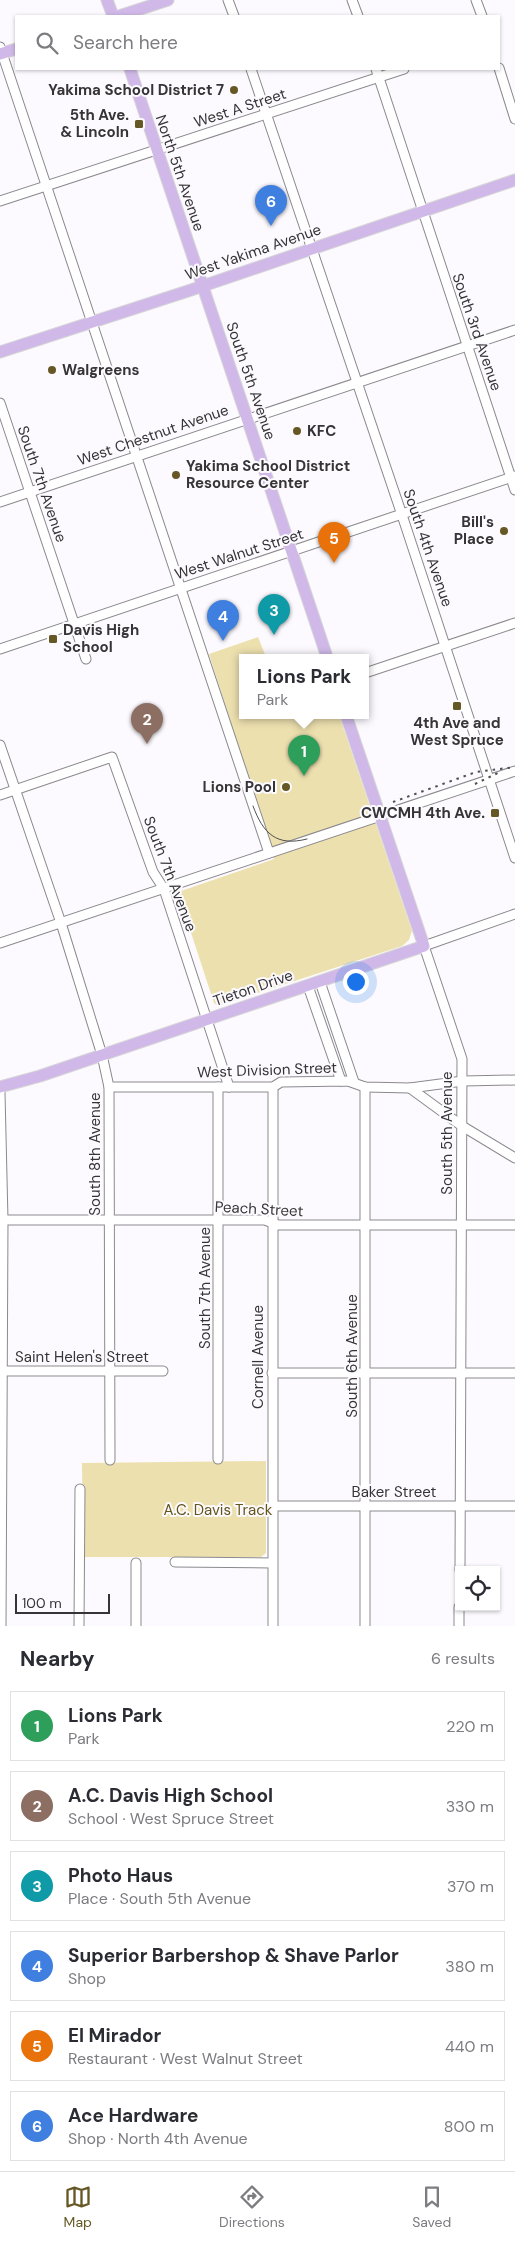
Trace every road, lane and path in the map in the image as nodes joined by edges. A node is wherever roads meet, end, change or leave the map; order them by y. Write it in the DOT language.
graph roads {
  1 [pos="107,0"];
  2 [pos="168,0"];
  3 [pos="228,0"];
  4 [pos="352,0"];
  5 [pos="476,0"];
  6 [pos="113,15"];
  7 [pos="122,15"];
  8 [pos="234,15"];
  9 [pos="358,15"];
  10 [pos="482,15"];
  11 [pos="15,49"];
  12 [pos="1,51"];
  13 [pos="130,70"];
  14 [pos="251,70"];
  15 [pos="397,70"];
  16 [pos="500,70"];
  17 [pos="377,73"];
  18 [pos="266,114"];
  19 [pos="515,120"];
  20 [pos="156,150"];
  21 [pos="515,180"];
  22 [pos="45,186"];
  23 [pos="0,201"];
  24 [pos="422,211"];
  25 [pos="312,248"];
  26 [pos="202,286"];
  27 [pos="91,322"];
  28 [pos="515,330"];
  29 [pos="468,346"];
  30 [pos="0,352"];
  31 [pos="356,382"];
  32 [pos="0,403"];
  33 [pos="247,418"];
  34 [pos="136,455"];
  35 [pos="513,476"];
  36 [pos="515,490"];
  37 [pos="31,492"];
  38 [pos="0,502"];
  39 [pos="402,515"];
  40 [pos="292,552"];
  41 [pos="180,588"];
  42 [pos="515,623"];
  43 [pos="74,624"];
  44 [pos="446,647"];
  45 [pos="0,649"];
  46 [pos="326,654"];
  47 [pos="86,659"];
  48 [pos="369,672"];
  49 [pos="347,719"];
  50 [pos="0,745"];
  51 [pos="515,770"];
  52 [pos="490,779"];
  53 [pos="15,790"];
  54 [pos="0,795"];
  55 [pos="380,816"];
  56 [pos="269,852"];
  57 [pos="515,858"];
  58 [pos="164,889"];
  59 [pos="515,914"];
  60 [pos="60,923"];
  61 [pos="0,943"];
  62 [pos="424,946"];
  63 [pos="320,982"];
  64 [pos="308,986"];
  65 [pos="208,1020"];
  66 [pos="102,1055"];
  67 [pos="515,1080"];
  68 [pos="341,1081"];
  69 [pos="463,1081"];
  70 [pos="354,1082"];
  71 [pos="0,1087"];
  72 [pos="109,1087"];
  73 [pos="218,1087"];
  74 [pos="229,1087"];
  75 [pos="273,1087"];
  76 [pos="365,1087"];
  77 [pos="410,1088"];
  78 [pos="0,1092"];
  79 [pos="462,1126"];
  80 [pos="515,1158"];
  81 [pos="2,1220"];
  82 [pos="219,1220"];
  83 [pos="109,1221"];
  84 [pos="272,1222"];
  85 [pos="366,1225"];
  86 [pos="461,1225"];
  87 [pos="515,1225"];
  88 [pos="1,1291"];
  89 [pos="2,1371"];
  90 [pos="109,1371"];
  91 [pos="163,1371"];
  92 [pos="462,1372"];
  93 [pos="272,1373"];
  94 [pos="365,1373"];
  95 [pos="515,1373"];
  96 [pos="218,1459"];
  97 [pos="110,1460"];
  98 [pos="80,1489"];
  99 [pos="272,1506"];
  100 [pos="365,1506"];
  101 [pos="461,1506"];
  102 [pos="515,1506"];
  103 [pos="175,1562"];
  104 [pos="136,1563"];
  105 [pos="272,1563"];
  106 [pos="460,1566"];
  107 [pos="459,1611"];
  108 [pos="1,1626"];
  109 [pos="79,1626"];
  110 [pos="136,1626"];
  111 [pos="272,1626"];
  112 [pos="365,1626"];
  113 [pos="459,1626"];
  1 -- 6 [label="main road"];
  2 -- 7 [label="main road"];
  3 -- 8 [label="street"];
  4 -- 9 [label="street"];
  5 -- 10 [label="street"];
  11 -- 12 [label="main road"];
  12 -- 22 [label="street"];
  13 -- 20 [label="main road, North 5th Avenue"];
  14 -- 18 [label="street, South 4th Avenue"];
  15 -- 17 [label="street, West A Street"];
  16 -- 19 [label="street"];
  17 -- 18 [label="street, West A Street"];
  17 -- 24 [label="street, South 3rd Avenue"];
  18 -- 20 [label="street, West A Street"];
  18 -- 25 [label="street, South 4th Avenue"];
  20 -- 22 [label="street, West A Street"];
  20 -- 26 [label="main road, North 5th Avenue"];
  21 -- 24 [label="main road, West Yakima Avenue"];
  22 -- 23 [label="street, West A Street"];
  22 -- 27 [label="street"];
  24 -- 25 [label="main road, West Yakima Avenue"];
  24 -- 29 [label="street, South 3rd Avenue"];
  25 -- 26 [label="main road, West Yakima Avenue"];
  25 -- 31 [label="street, South 4th Avenue"];
  26 -- 27 [label="main road, West Yakima Avenue"];
  26 -- 33 [label="main road, South 5th Avenue"];
  27 -- 30 [label="main road, West Yakima Avenue"];
  27 -- 34 [label="street"];
  28 -- 29 [label="street, West Chestnut Avenue"];
  29 -- 31 [label="street, West Chestnut Avenue"];
  29 -- 35 [label="street, South 3rd Avenue"];
  31 -- 33 [label="street, West Chestnut Avenue"];
  31 -- 39 [label="street, South 4th Avenue"];
  32 -- 37 [label="street, South 7th Avenue"];
  33 -- 34 [label="street, West Chestnut Avenue"];
  33 -- 40 [label="main road, South 5th Avenue"];
  34 -- 37 [label="street, West Chestnut Avenue"];
  34 -- 41 [label="street"];
  35 -- 36 [label="street, South 3rd Avenue"];
  35 -- 39 [label="street, West Walnut Street"];
  37 -- 38 [label="street, West Chestnut Avenue"];
  37 -- 43 [label="street, South 7th Avenue"];
  39 -- 40 [label="street, West Walnut Street"];
  39 -- 44 [label="street, South 4th Avenue"];
  40 -- 41 [label="street, West Walnut Street"];
  40 -- 46 [label="main road, South 5th Avenue"];
  41 -- 43 [label="street, West Walnut Street"];
  41 -- 56 [label="street"];
  42 -- 44 [label="street"];
  43 -- 45 [label="street, West Walnut Street"];
  43 -- 47 [label="street, South 7th Avenue"];
  44 -- 48 [label="street"];
  44 -- 52 [label="street, South 4th Avenue"];
  49 -- 55 [label="main road, South 5th Avenue"];
  50 -- 53 [label="street, South 8th Avenue"];
  51 -- 52 [label="street"];
  52 -- 55 [label="street"];
  52 -- 57 [label="street, South 4th Avenue"];
  53 -- 54 [label="street"];
  53 -- 58 [label="street, South 7th Avenue"];
  53 -- 60 [label="street, South 8th Avenue"];
  55 -- 56 [label="street"];
  55 -- 62 [label="main road, South 5th Avenue"];
  56 -- 58 [label="street"];
  58 -- 60 [label="street"];
  58 -- 65 [label="street, South 7th Avenue"];
  59 -- 62 [label="street, Tieton Drive"];
  60 -- 61 [label="street"];
  60 -- 66 [label="street, South 8th Avenue"];
  62 -- 63 [label="main road, Tieton Drive"];
  62 -- 69 [label="street, South 5th Avenue"];
  63 -- 64 [label="main road, Tieton Drive"];
  63 -- 70 [label="street"];
  64 -- 65 [label="main road, Tieton Drive"];
  64 -- 68 [label="street"];
  65 -- 66 [label="main road, Tieton Drive"];
  65 -- 74 [label="street, South 7th Avenue"];
  66 -- 71 [label="main road, Tieton Drive"];
  66 -- 72 [label="street, South 8th Avenue"];
  67 -- 69 [label="street, West Division Street"];
  68 -- 70 [label="street, West Division Street"];
  68 -- 75 [label="street, West Division Street"];
  69 -- 77 [label="street, West Division Street"];
  69 -- 79 [label="street, South 5th Avenue"];
  70 -- 76 [label="street, West Division Street"];
  72 -- 73 [label="street, West Division Street"];
  72 -- 83 [label="street, South 8th Avenue"];
  73 -- 74 [label="street, West Division Street"];
  73 -- 82 [label="street, South 7th Avenue"];
  74 -- 75 [label="street, West Division Street"];
  75 -- 84 [label="street, Cornell Avenue"];
  76 -- 77 [label="street, West Division Street"];
  76 -- 85 [label="street, South 6th Avenue"];
  77 -- 79 [label="street"];
  78 -- 81 [label="street"];
  79 -- 80 [label="street"];
  79 -- 86 [label="street, South 5th Avenue"];
  81 -- 83 [label="street, Peach Street"];
  81 -- 88 [label="street"];
  82 -- 83 [label="street, Peach Street"];
  82 -- 84 [label="street, Peach Street"];
  82 -- 96 [label="street, South 7th Avenue"];
  83 -- 90 [label="street, South 8th Avenue"];
  84 -- 85 [label="street, Peach Street"];
  84 -- 93 [label="street, Cornell Avenue"];
  85 -- 86 [label="street, Peach Street"];
  85 -- 94 [label="street, South 6th Avenue"];
  86 -- 87 [label="street, Peach Street"];
  86 -- 92 [label="street, South 5th Avenue"];
  88 -- 89 [label="street"];
  89 -- 90 [label="street, Saint Helen's Street"];
  89 -- 108 [label="street"];
  90 -- 91 [label="street, Saint Helen's Street"];
  90 -- 97 [label="street, South 8th Avenue"];
  92 -- 94 [label="street"];
  92 -- 95 [label="street"];
  92 -- 101 [label="street, South 5th Avenue"];
  93 -- 94 [label="street"];
  93 -- 99 [label="street, Cornell Avenue"];
  94 -- 100 [label="street, South 6th Avenue"];
  98 -- 109 [label="street"];
  99 -- 100 [label="street, Baker Street"];
  99 -- 105 [label="street, Cornell Avenue"];
  100 -- 101 [label="street, Baker Street"];
  100 -- 112 [label="street, South 6th Avenue"];
  101 -- 102 [label="street, Baker Street"];
  101 -- 106 [label="street, South 5th Avenue"];
  103 -- 105 [label="street"];
  104 -- 110 [label="street"];
  105 -- 111 [label="street, Cornell Avenue"];
  107 -- 113 [label="street"];
}
